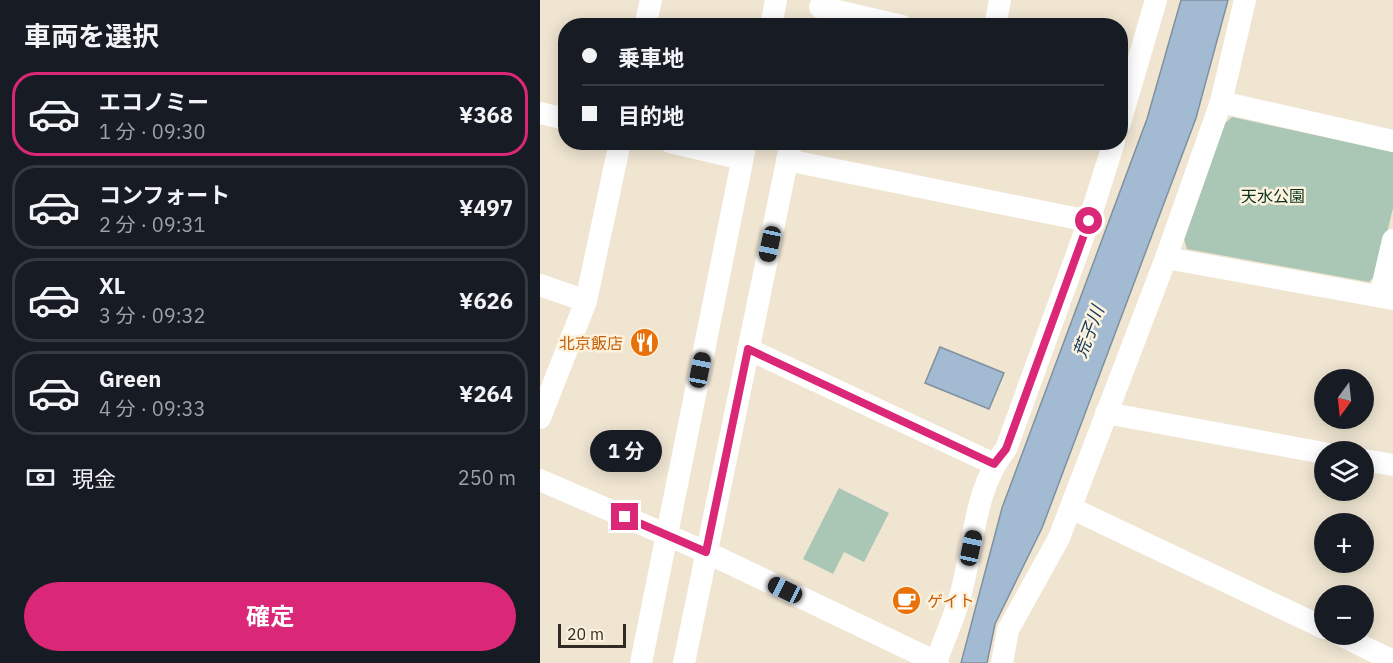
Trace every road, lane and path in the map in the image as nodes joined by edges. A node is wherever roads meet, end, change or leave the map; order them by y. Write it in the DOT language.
graph roads {
  1 [pos="651,0"];
  2 [pos="776,0"];
  3 [pos="1000,0"];
  4 [pos="1156,0"];
  5 [pos="1245,0"];
  6 [pos="819,11"];
  7 [pos="647,18"];
  8 [pos="773,18"];
  9 [pos="858,18"];
  10 [pos="997,18"];
  11 [pos="1128,77"];
  12 [pos="1221,102"];
  13 [pos="540,113"];
  14 [pos="558,117"];
  15 [pos="1393,141"];
  16 [pos="618,150"];
  17 [pos="1111,150"];
  18 [pos="744,151"];
  19 [pos="789,151"];
  20 [pos="1089,221"];
  21 [pos="1393,240"];
  22 [pos="1166,258"];
  23 [pos="540,285"];
  24 [pos="1386,297"];
  25 [pos="586,301"];
  26 [pos="748,349"];
  27 [pos="1106,413"];
  28 [pos="540,418"];
  29 [pos="1314,451"];
  30 [pos="1374,462"];
  31 [pos="994,464"];
  32 [pos="1393,465"];
  33 [pos="540,480"];
  34 [pos="1071,508"];
  35 [pos="668,535"];
  36 [pos="706,552"];
  37 [pos="1314,623"];
  38 [pos="1360,645"];
  39 [pos="902,655"];
  40 [pos="1393,661"];
  41 [pos="937,662"];
  42 [pos="641,663"];
  43 [pos="684,663"];
  44 [pos="1002,663"];
  1 -- 7 [label="street"];
  2 -- 8 [label="street"];
  3 -- 10 [label="street"];
  4 -- 11 [label="street"];
  5 -- 12 [label="street"];
  6 -- 9 [label="street"];
  12 -- 15 [label="street"];
  12 -- 22 [label="street"];
  13 -- 14 [label="street"];
  16 -- 25 [label="street"];
  17 -- 20 [label="street"];
  18 -- 35 [label="street"];
  19 -- 20 [label="street"];
  19 -- 26 [label="street"];
  20 -- 31 [label="street"];
  21 -- 24 [label="street"];
  22 -- 24 [label="street"];
  22 -- 27 [label="street"];
  23 -- 25 [label="street"];
  25 -- 28 [label="street"];
  26 -- 31 [label="street"];
  26 -- 36 [label="street"];
  27 -- 29 [label="street"];
  27 -- 34 [label="street"];
  30 -- 32 [label="street"];
  31 -- 41 [label="street"];
  33 -- 35 [label="street"];
  34 -- 37 [label="street"];
  34 -- 44 [label="street"];
  35 -- 36 [label="street"];
  35 -- 42 [label="street"];
  36 -- 39 [label="street"];
  36 -- 43 [label="street"];
  38 -- 40 [label="street"];
  39 -- 41 [label="street"];
}
